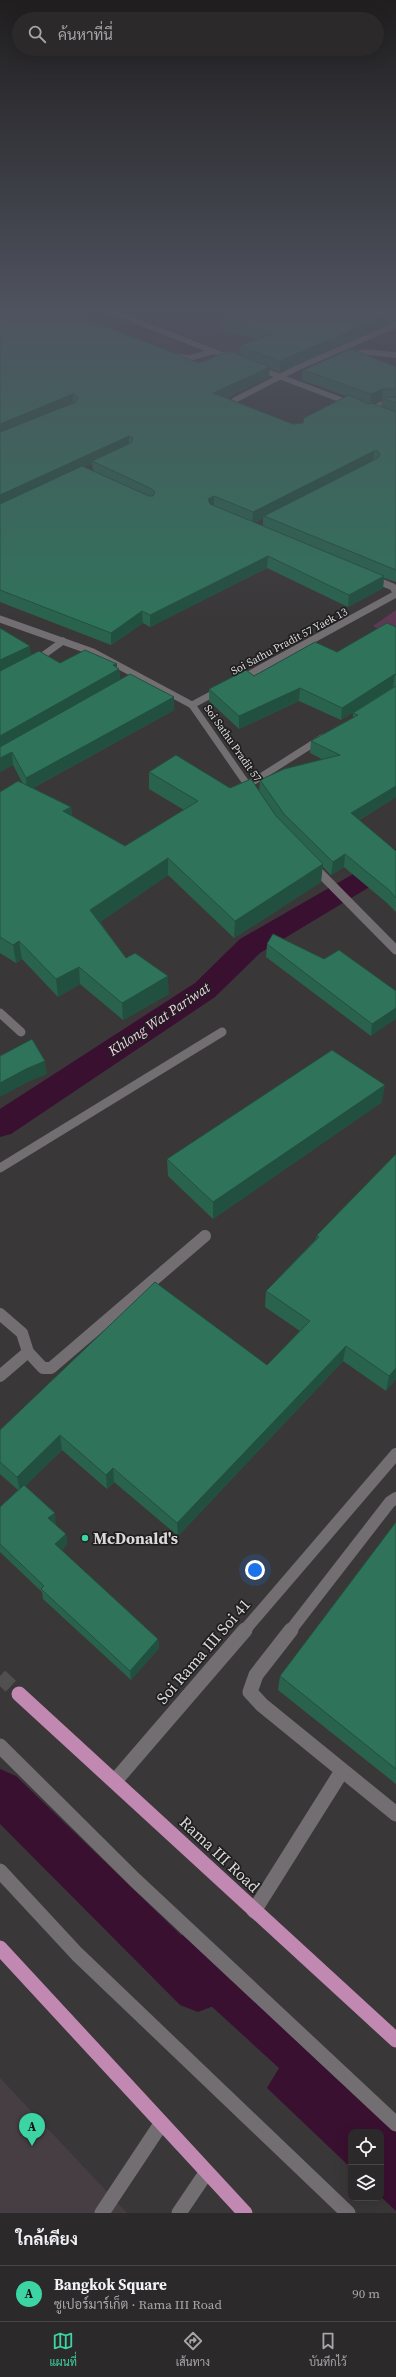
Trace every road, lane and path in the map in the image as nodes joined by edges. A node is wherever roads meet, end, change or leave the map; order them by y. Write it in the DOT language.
graph roads {
  1 [pos="364,575"];
  2 [pos="396,594"];
  3 [pos="0,618"];
  4 [pos="63,641"];
  5 [pos="26,666"];
  6 [pos="140,676"];
  7 [pos="126,683"];
  8 [pos="192,705"];
  9 [pos="329,734"];
  10 [pos="248,785"];
  11 [pos="257,798"];
  12 [pos="305,858"];
  13 [pos="396,950"];
  14 [pos="0,1013"];
  15 [pos="21,1032"];
  16 [pos="222,1032"];
  17 [pos="0,1168"];
  18 [pos="205,1236"];
  19 [pos="0,1314"];
  20 [pos="28,1352"];
  21 [pos="0,1376"];
  22 [pos="396,1454"];
  23 [pos="396,1498"];
  24 [pos="19,1694"];
  25 [pos="0,1746"];
  26 [pos="342,1770"];
  27 [pos="115,1781"];
  28 [pos="396,1814"];
  29 [pos="0,1871"];
  30 [pos="254,1911"];
  31 [pos="0,1948"];
  32 [pos="396,2040"];
  33 [pos="161,2124"];
  34 [pos="396,2124"];
  35 [pos="206,2173"];
  36 [pos="102,2213"];
  37 [pos="179,2213"];
  38 [pos="245,2213"];
  39 [pos="348,2213"];
  1 -- 2 [label="street"];
  2 -- 8 [label="street, Soi Sathu Pradit 57 Yaek 13"];
  3 -- 4 [label="street, Soi Sathu Pradit 57"];
  4 -- 5 [label="street"];
  4 -- 6 [label="street, Soi Sathu Pradit 57"];
  6 -- 7 [label="street"];
  6 -- 8 [label="street, Soi Sathu Pradit 57"];
  8 -- 10 [label="street, Soi Sathu Pradit 57"];
  9 -- 10 [label="street"];
  10 -- 11 [label="street, Soi Sathu Pradit 57"];
  12 -- 13 [label="street"];
  14 -- 15 [label="street"];
  16 -- 17 [label="street"];
  18 -- 20 [label="street"];
  19 -- 20 [label="street"];
  20 -- 21 [label="street"];
  22 -- 27 [label="street, Soi Rama III Soi 41"];
  23 -- 26 [label="street"];
  24 -- 27 [label="main road, Rama III Road"];
  25 -- 34 [label="street"];
  26 -- 28 [label="street"];
  26 -- 30 [label="street"];
  27 -- 30 [label="main road, Rama III Road"];
  29 -- 39 [label="street"];
  30 -- 32 [label="main road, Rama III Road"];
  31 -- 33 [label="main road"];
  33 -- 35 [label="main road"];
  33 -- 36 [label="street"];
  35 -- 37 [label="street"];
  35 -- 38 [label="main road"];
}
